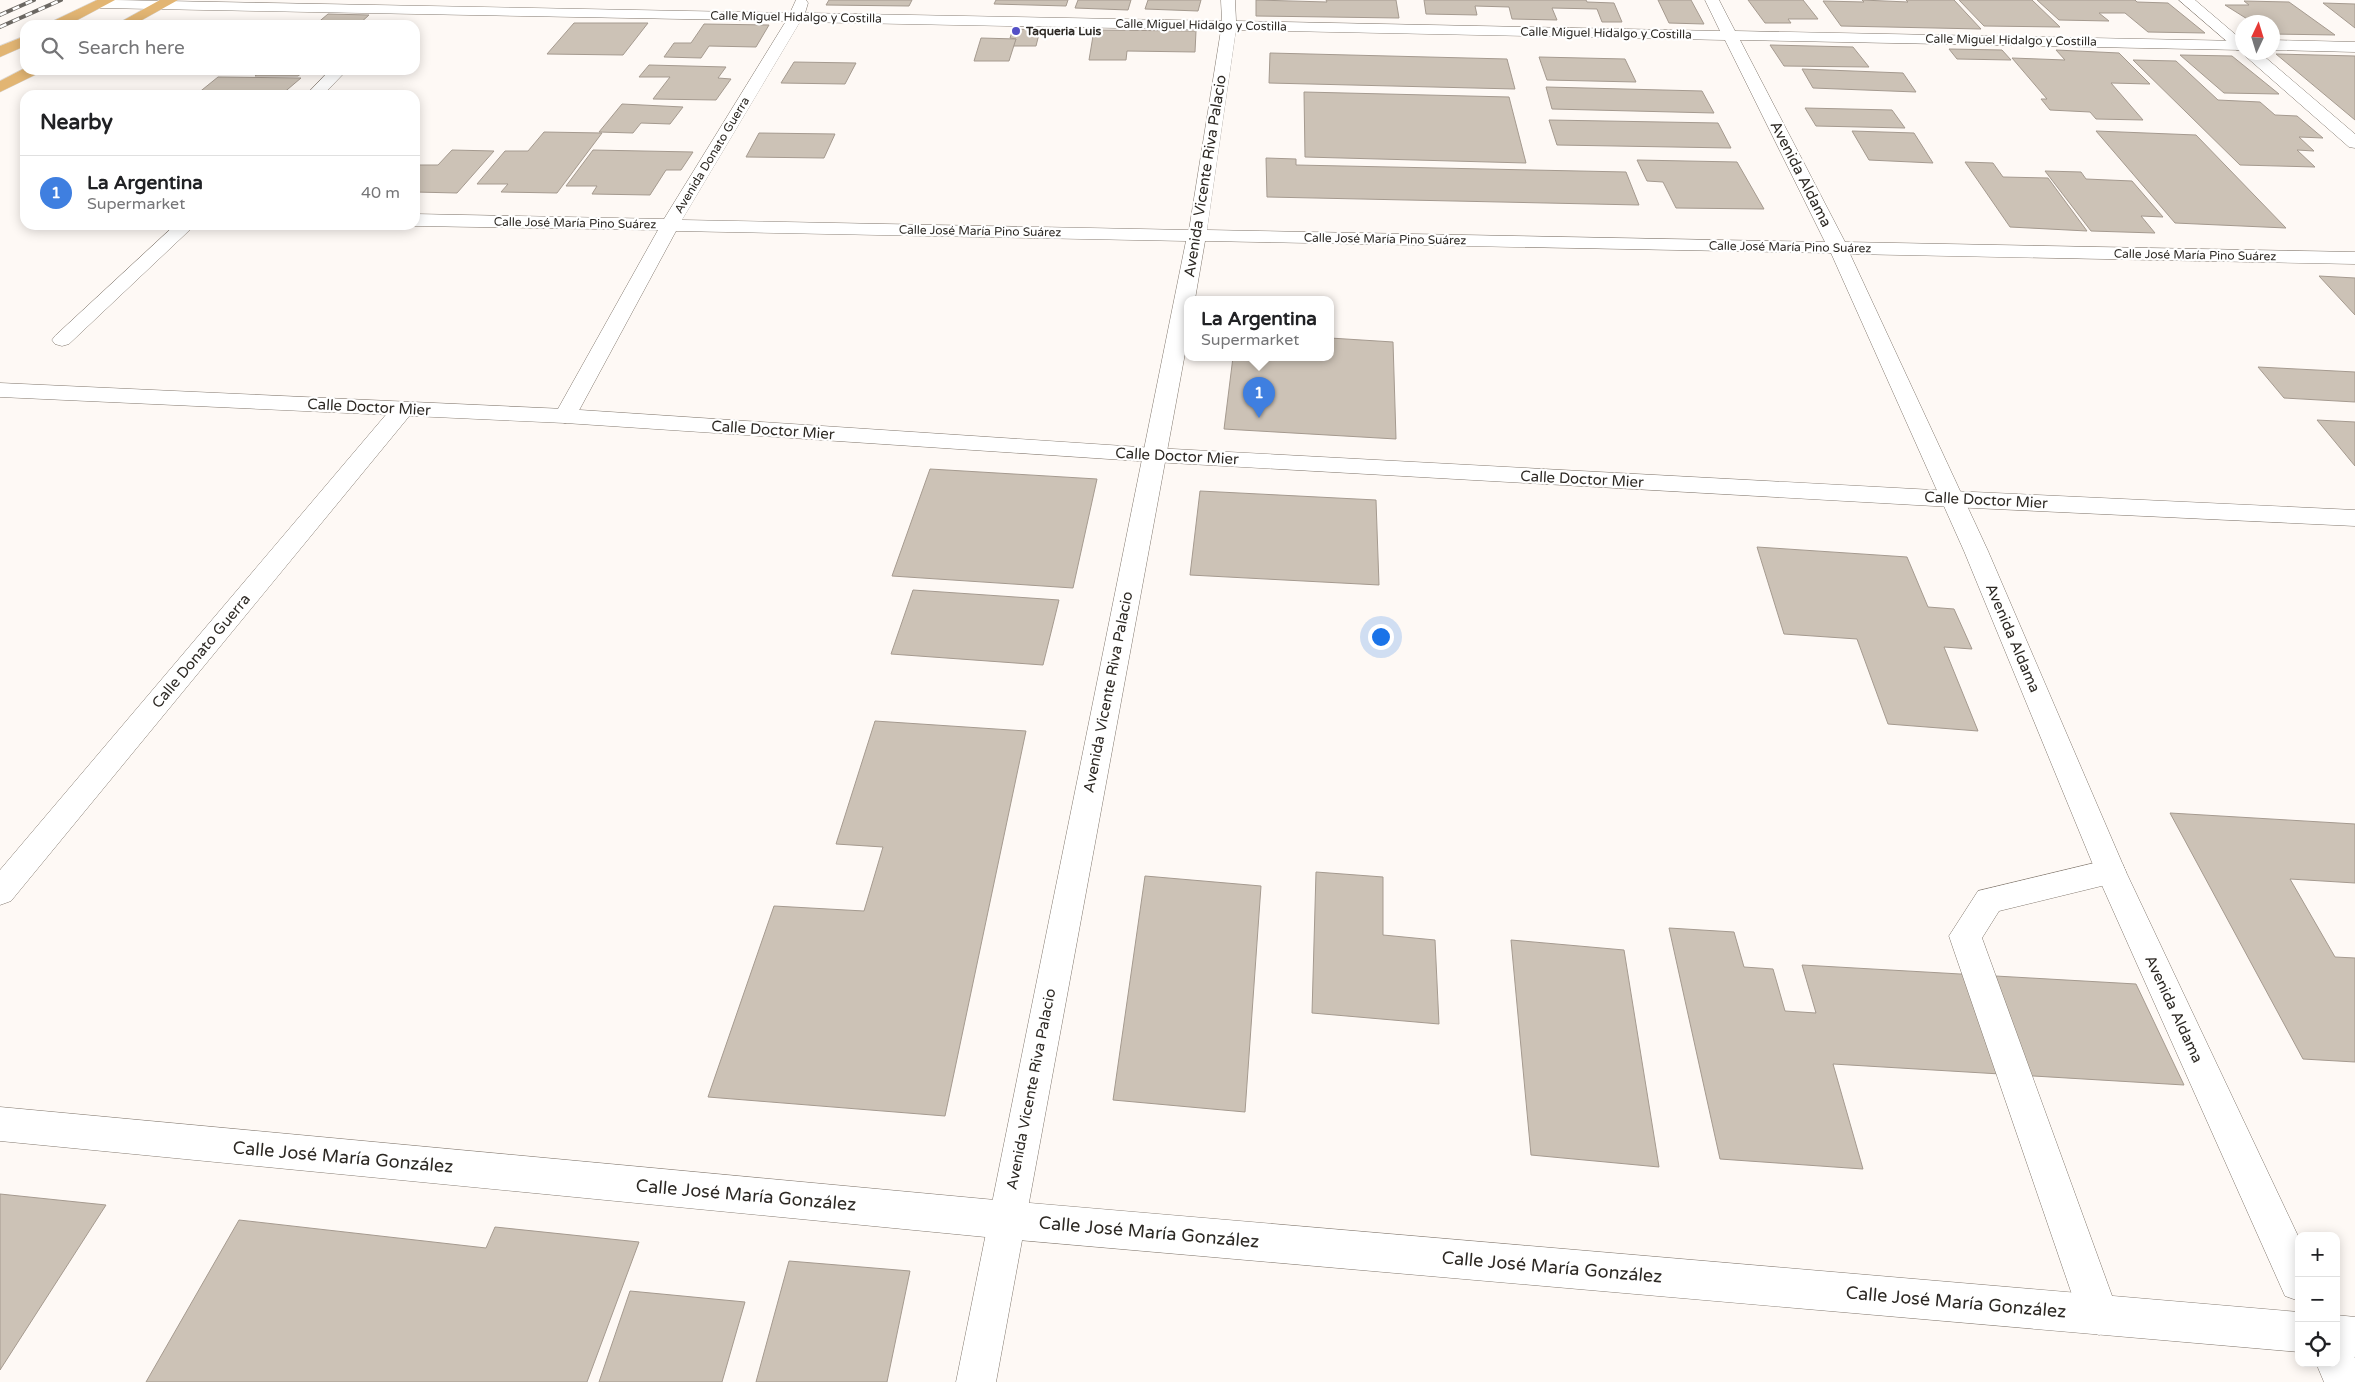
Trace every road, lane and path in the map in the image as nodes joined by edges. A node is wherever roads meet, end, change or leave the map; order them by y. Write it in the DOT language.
graph roads {
  1 [pos="803,0"];
  2 [pos="1712,0"];
  3 [pos="2186,0"];
  4 [pos="104,2"];
  5 [pos="166,3"];
  6 [pos="402,5"];
  7 [pos="1228,13"];
  8 [pos="796,17"];
  9 [pos="66,20"];
  10 [pos="132,20"];
  11 [pos="388,20"];
  12 [pos="1730,35"];
  13 [pos="2235,40"];
  14 [pos="20,42"];
  15 [pos="2280,45"];
  16 [pos="2235,47"];
  17 [pos="2355,47"];
  18 [pos="0,52"];
  19 [pos="2259,60"];
  20 [pos="24,75"];
  21 [pos="334,75"];
  22 [pos="0,87"];
  23 [pos="319,90"];
  24 [pos="2355,143"];
  25 [pos="420,220"];
  26 [pos="670,225"];
  27 [pos="181,230"];
  28 [pos="1197,235"];
  29 [pos="1838,248"];
  30 [pos="2355,258"];
  31 [pos="1185,296"];
  32 [pos="1184,302"];
  33 [pos="62,340"];
  34 [pos="0,390"];
  35 [pos="403,409"];
  36 [pos="565,416"];
  37 [pos="1154,456"];
  38 [pos="1952,498"];
  39 [pos="2355,518"];
  40 [pos="2112,872"];
  41 [pos="0,892"];
  42 [pos="0,1124"];
  43 [pos="1006,1220"];
  44 [pos="2297,1277"];
  45 [pos="2099,1315"];
  46 [pos="2295,1332"];
  47 [pos="2340,1335"];
  48 [pos="2355,1337"];
  49 [pos="2338,1367"];
  50 [pos="976,1382"];
  51 [pos="2345,1382"];
  1 -- 8 [label="street, Avenida Donato Guerra"];
  2 -- 12 [label="street, Avenida Aldama"];
  3 -- 13 [label="street"];
  4 -- 5 [label="street, Calle Miguel Hidalgo y Costilla"];
  4 -- 9 [label="main road"];
  5 -- 6 [label="street, Calle Miguel Hidalgo y Costilla"];
  5 -- 10 [label="main road"];
  6 -- 8 [label="street, Calle Miguel Hidalgo y Costilla"];
  6 -- 11 [label="street"];
  7 -- 8 [label="street, Calle Miguel Hidalgo y Costilla"];
  7 -- 12 [label="street, Calle Miguel Hidalgo y Costilla"];
  7 -- 28 [label="street, Avenida Vicente Riva Palacio"];
  8 -- 26 [label="street, Avenida Donato Guerra"];
  12 -- 16 [label="street, Calle Miguel Hidalgo y Costilla"];
  12 -- 29 [label="street, Avenida Aldama"];
  14 -- 18 [label="main road"];
  15 -- 17 [label="street"];
  19 -- 24 [label="street"];
  20 -- 22 [label="main road"];
  21 -- 23 [label="street"];
  25 -- 26 [label="street, Calle José María Pino Suárez"];
  26 -- 28 [label="street, Calle José María Pino Suárez"];
  26 -- 36 [label="street, Avenida Donato Guerra"];
  27 -- 33 [label="street"];
  28 -- 29 [label="street, Calle José María Pino Suárez"];
  28 -- 31 [label="street, Avenida Vicente Riva Palacio"];
  29 -- 30 [label="street, Calle José María Pino Suárez"];
  29 -- 38 [label="street, Avenida Aldama"];
  32 -- 37 [label="street, Avenida Vicente Riva Palacio"];
  34 -- 35 [label="street, Calle Doctor Mier"];
  35 -- 36 [label="street, Calle Doctor Mier"];
  35 -- 41 [label="street, Calle Donato Guerra"];
  36 -- 37 [label="street, Calle Doctor Mier"];
  37 -- 38 [label="street, Calle Doctor Mier"];
  37 -- 43 [label="street, Avenida Vicente Riva Palacio"];
  38 -- 39 [label="street, Calle Doctor Mier"];
  38 -- 40 [label="street, Avenida Aldama"];
  40 -- 44 [label="street, Avenida Aldama"];
  40 -- 45 [label="street"];
  42 -- 43 [label="street, Calle José María González"];
  43 -- 45 [label="street, Calle José María González"];
  43 -- 50 [label="street, Avenida Vicente Riva Palacio"];
  45 -- 46 [label="street, Calle José María González"];
  47 -- 48 [label="street"];
  49 -- 51 [label="street"];
}
